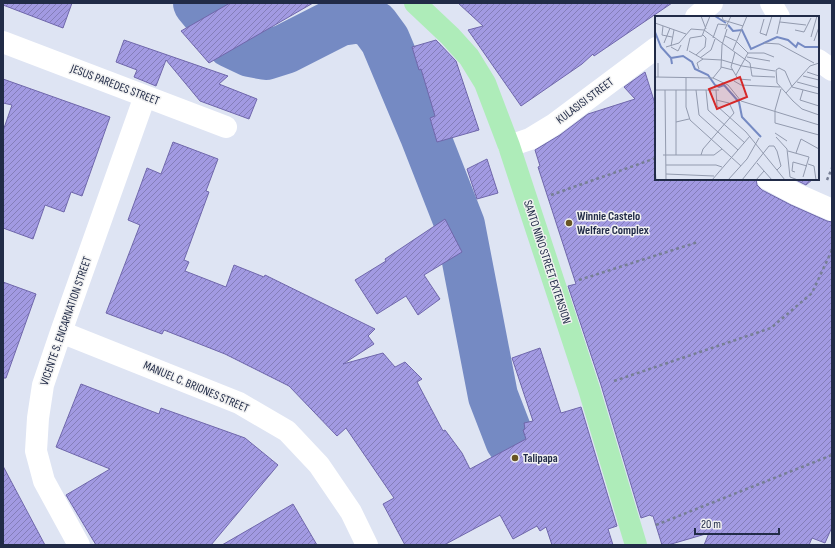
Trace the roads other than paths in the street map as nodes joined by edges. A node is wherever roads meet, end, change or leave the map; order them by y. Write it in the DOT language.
graph roads {
  1 [pos="415,3"];
  2 [pos="712,3"];
  3 [pos="772,3"];
  4 [pos="697,16"];
  5 [pos="778,16"];
  6 [pos="3,42"];
  7 [pos="655,49"];
  8 [pos="819,61"];
  9 [pos="832,70"];
  10 [pos="145,96"];
  11 [pos="226,127"];
  12 [pos="509,146"];
  13 [pos="770,180"];
  14 [pos="832,210"];
  15 [pos="61,332"];
  16 [pos="635,540"];
  17 [pos="80,545"];
  18 [pos="367,545"];
  1 -- 12 [label="main road, SANTO NIÑO STREET EXTENSION"];
  2 -- 4 [label="street"];
  3 -- 5 [label="street"];
  6 -- 10 [label="street, JESUS PAREDES STREET"];
  7 -- 12 [label="street, KULASISI STREET"];
  8 -- 9 [label="street"];
  10 -- 11 [label="street, JESUS PAREDES STREET"];
  10 -- 15 [label="street, VICENTE S. ENCARNATION STREET"];
  12 -- 16 [label="main road, SANTO NIÑO STREET EXTENSION"];
  13 -- 14 [label="street"];
  15 -- 17 [label="street, VICENTE S. ENCARNATION STREET"];
  15 -- 18 [label="street, MANUEL C. BRIONES STREET"];
}
